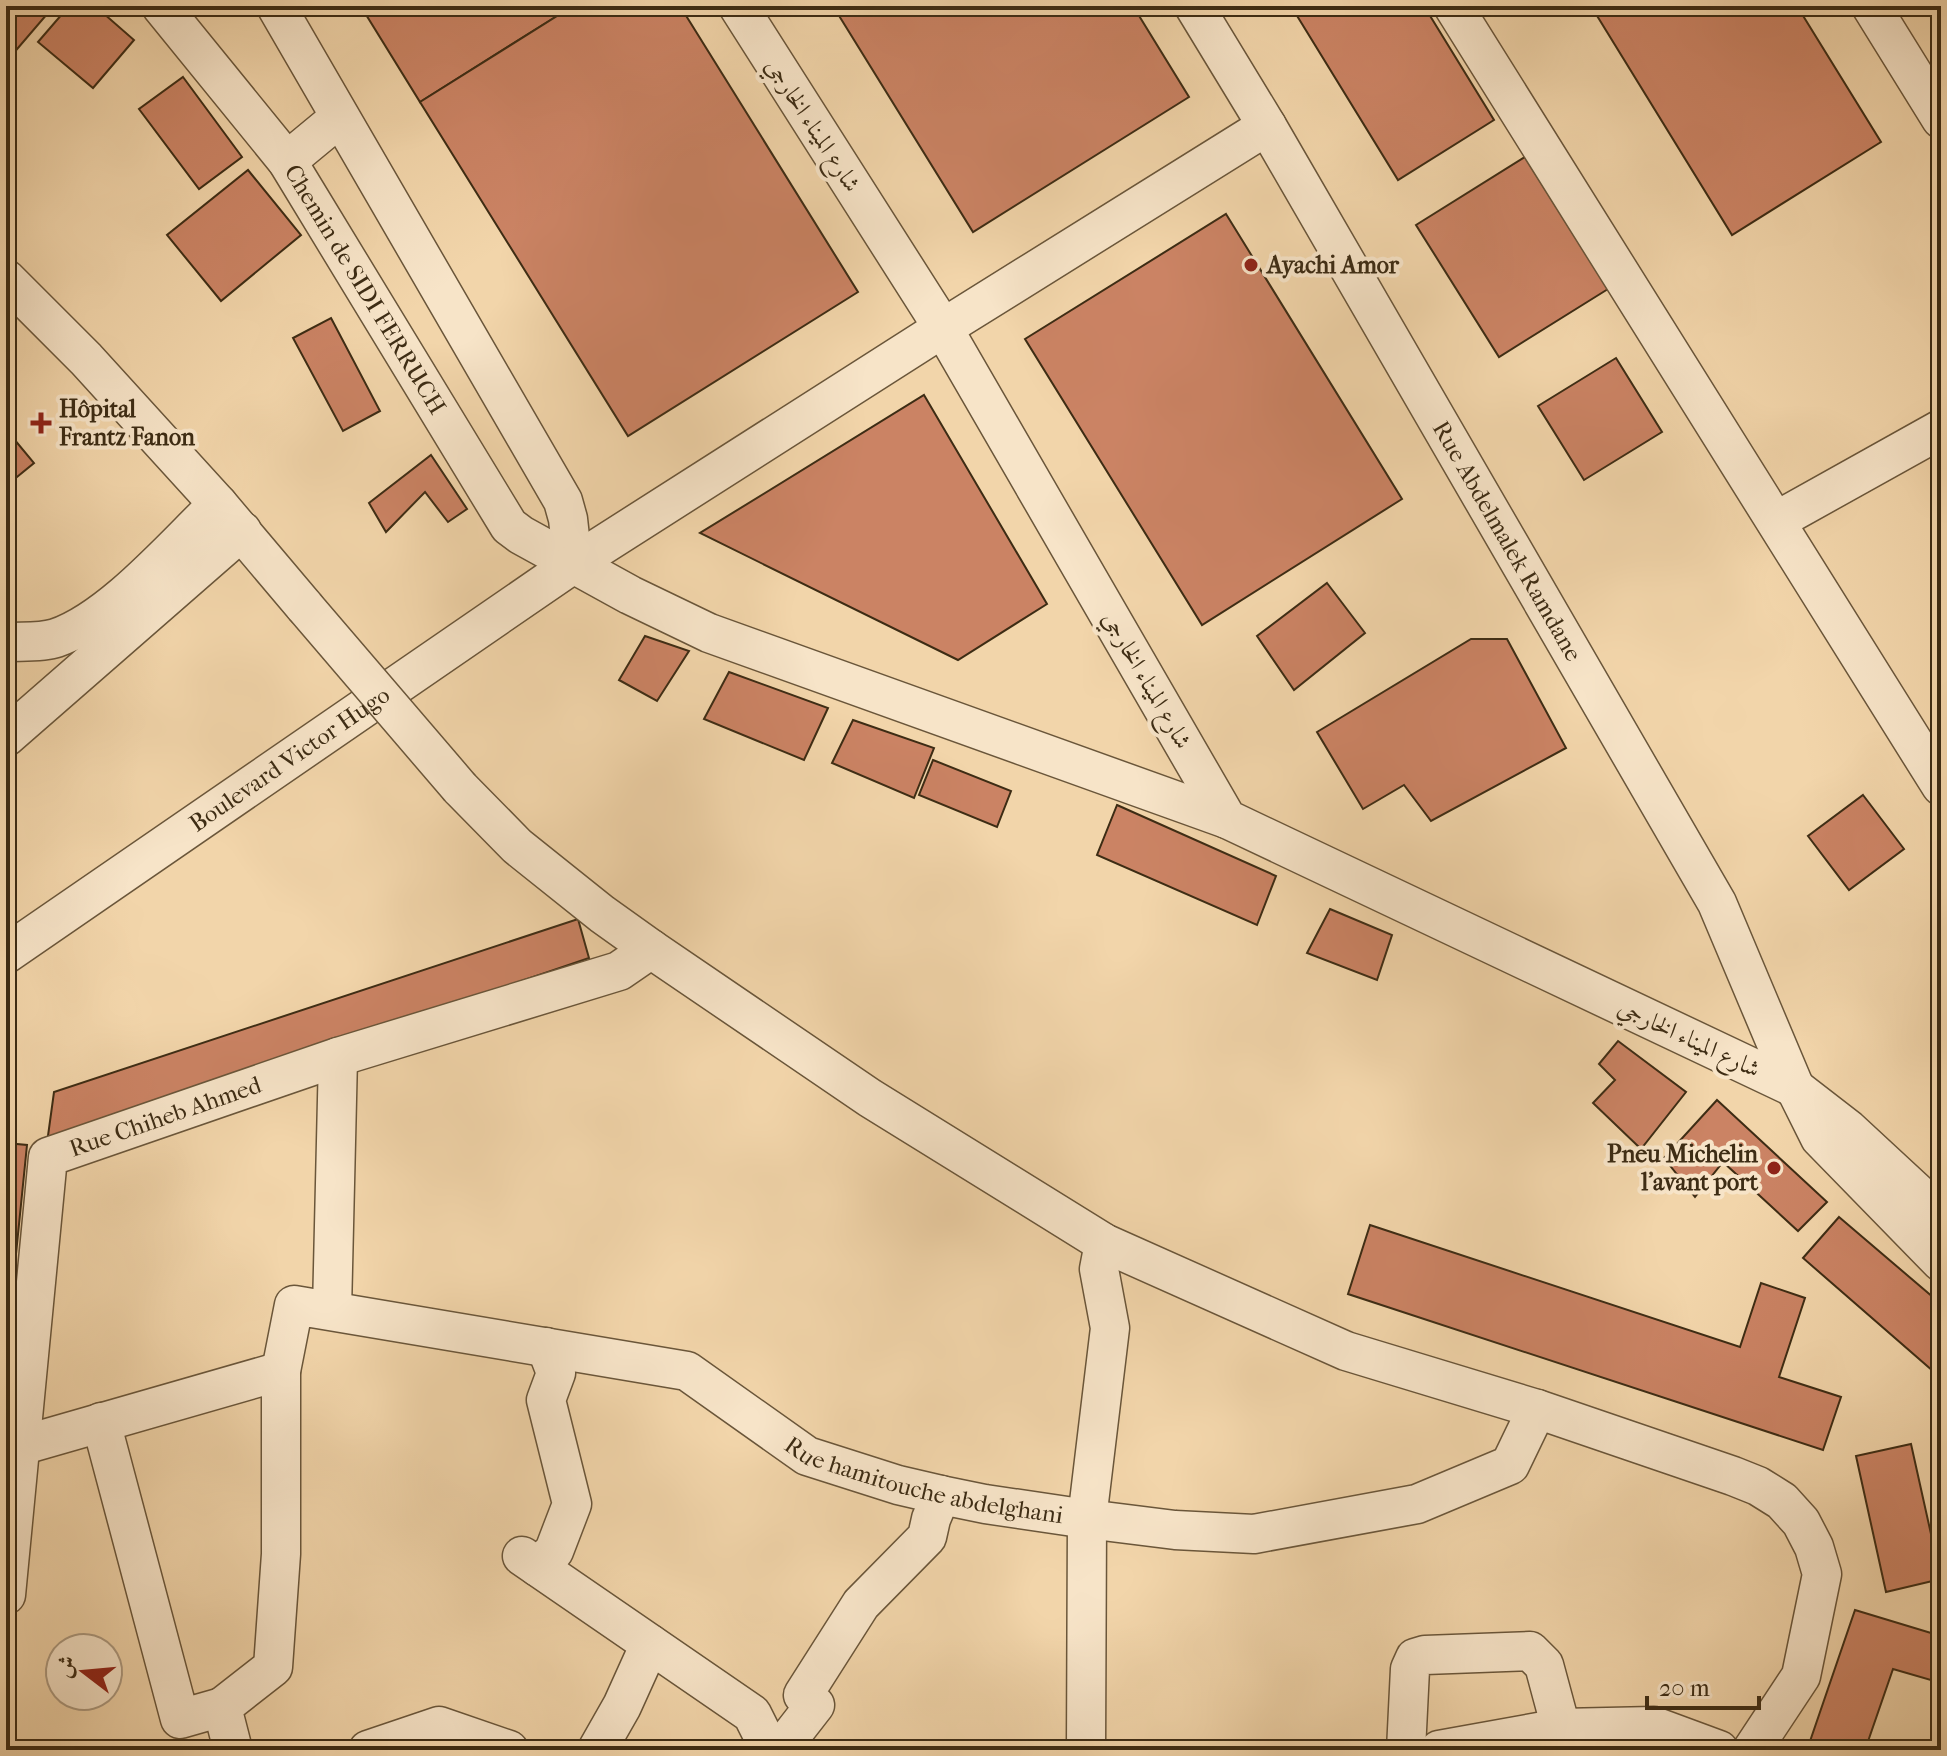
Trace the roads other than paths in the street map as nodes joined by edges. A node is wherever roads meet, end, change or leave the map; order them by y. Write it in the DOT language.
graph roads {
  1 [pos="161,6"];
  2 [pos="276,6"];
  3 [pos="738,6"];
  4 [pos="1194,6"];
  5 [pos="1453,6"];
  6 [pos="1871,6"];
  7 [pos="339,118"];
  8 [pos="1941,119"];
  9 [pos="1267,126"];
  10 [pos="287,161"];
  11 [pos="6,279"];
  12 [pos="943,328"];
  13 [pos="1941,429"];
  14 [pos="230,517"];
  15 [pos="1776,521"];
  16 [pos="573,564"];
  17 [pos="6,642"];
  18 [pos="6,737"];
  19 [pos="1941,786"];
  20 [pos="1227,819"];
  21 [pos="651,949"];
  22 [pos="6,954"];
  23 [pos="338,1057"];
  24 [pos="1795,1088"];
  25 [pos="1941,1215"];
  26 [pos="1104,1243"];
  27 [pos="1941,1262"];
  28 [pos="332,1310"];
  29 [pos="546,1347"];
  30 [pos="281,1371"];
  31 [pos="1537,1409"];
  32 [pos="101,1422"];
  33 [pos="20,1446"];
  34 [pos="941,1495"];
  35 [pos="1087,1519"];
  36 [pos="6,1595"];
  37 [pos="650,1644"];
  38 [pos="222,1707"];
  39 [pos="1561,1728"];
  40 [pos="233,1750"];
  41 [pos="368,1750"];
  42 [pos="509,1750"];
  43 [pos="597,1750"];
  44 [pos="770,1750"];
  45 [pos="780,1750"];
  46 [pos="1086,1750"];
  47 [pos="1406,1750"];
  48 [pos="1439,1750"];
  49 [pos="1719,1750"];
  50 [pos="1752,1750"];
  1 -- 10 [label="street, Chemin de SIDI FERRUCH"];
  2 -- 7 [label="street"];
  3 -- 12 [label="street, شارع الميناء الخارجي"];
  4 -- 9 [label="street, Rue Abdelmalek Ramdane"];
  5 -- 15 [label="street"];
  6 -- 8 [label="street"];
  7 -- 10 [label="street"];
  7 -- 16 [label="street"];
  9 -- 12 [label="street, Boulevard Victor Hugo"];
  9 -- 24 [label="street, Rue Abdelmalek Ramdane"];
  10 -- 16 [label="street, Chemin de SIDI FERRUCH"];
  11 -- 14 [label="street"];
  12 -- 16 [label="street, Boulevard Victor Hugo"];
  12 -- 20 [label="street, شارع الميناء الخارجي"];
  13 -- 15 [label="street"];
  14 -- 17 [label="street"];
  14 -- 18 [label="street"];
  14 -- 21 [label="street, bridge"];
  15 -- 19 [label="street"];
  16 -- 20 [label="street, Chemin de SIDI FERRUCH"];
  16 -- 22 [label="street, Boulevard Victor Hugo"];
  20 -- 24 [label="street, شارع الميناء الخارجي"];
  21 -- 23 [label="street, Rue Chiheb Ahmed"];
  21 -- 26 [label="street"];
  23 -- 28 [label="street"];
  23 -- 33 [label="street, Rue Chiheb Ahmed"];
  24 -- 25 [label="street, شارع الميناء الخارجي"];
  24 -- 27 [label="street, Rue Abdelmalek Ramdane"];
  26 -- 31 [label="street"];
  26 -- 35 [label="street"];
  28 -- 29 [label="street, Rue hamitouche abdelghani"];
  28 -- 30 [label="street, Rue hamitouche abdelghani"];
  29 -- 34 [label="street, Rue hamitouche abdelghani"];
  29 -- 37 [label="street"];
  30 -- 32 [label="street"];
  30 -- 38 [label="street"];
  31 -- 35 [label="street, Rue hamitouche abdelghani"];
  31 -- 50 [label="street"];
  32 -- 33 [label="street"];
  32 -- 38 [label="street"];
  33 -- 36 [label="street, Rue Chiheb Ahmed"];
  34 -- 35 [label="street, Rue hamitouche abdelghani"];
  34 -- 45 [label="street"];
  35 -- 46 [label="street"];
  37 -- 43 [label="street"];
  37 -- 44 [label="street"];
  38 -- 40 [label="street"];
  39 -- 47 [label="street"];
  39 -- 48 [label="street"];
  39 -- 49 [label="street"];
  41 -- 42 [label="street"];
}
